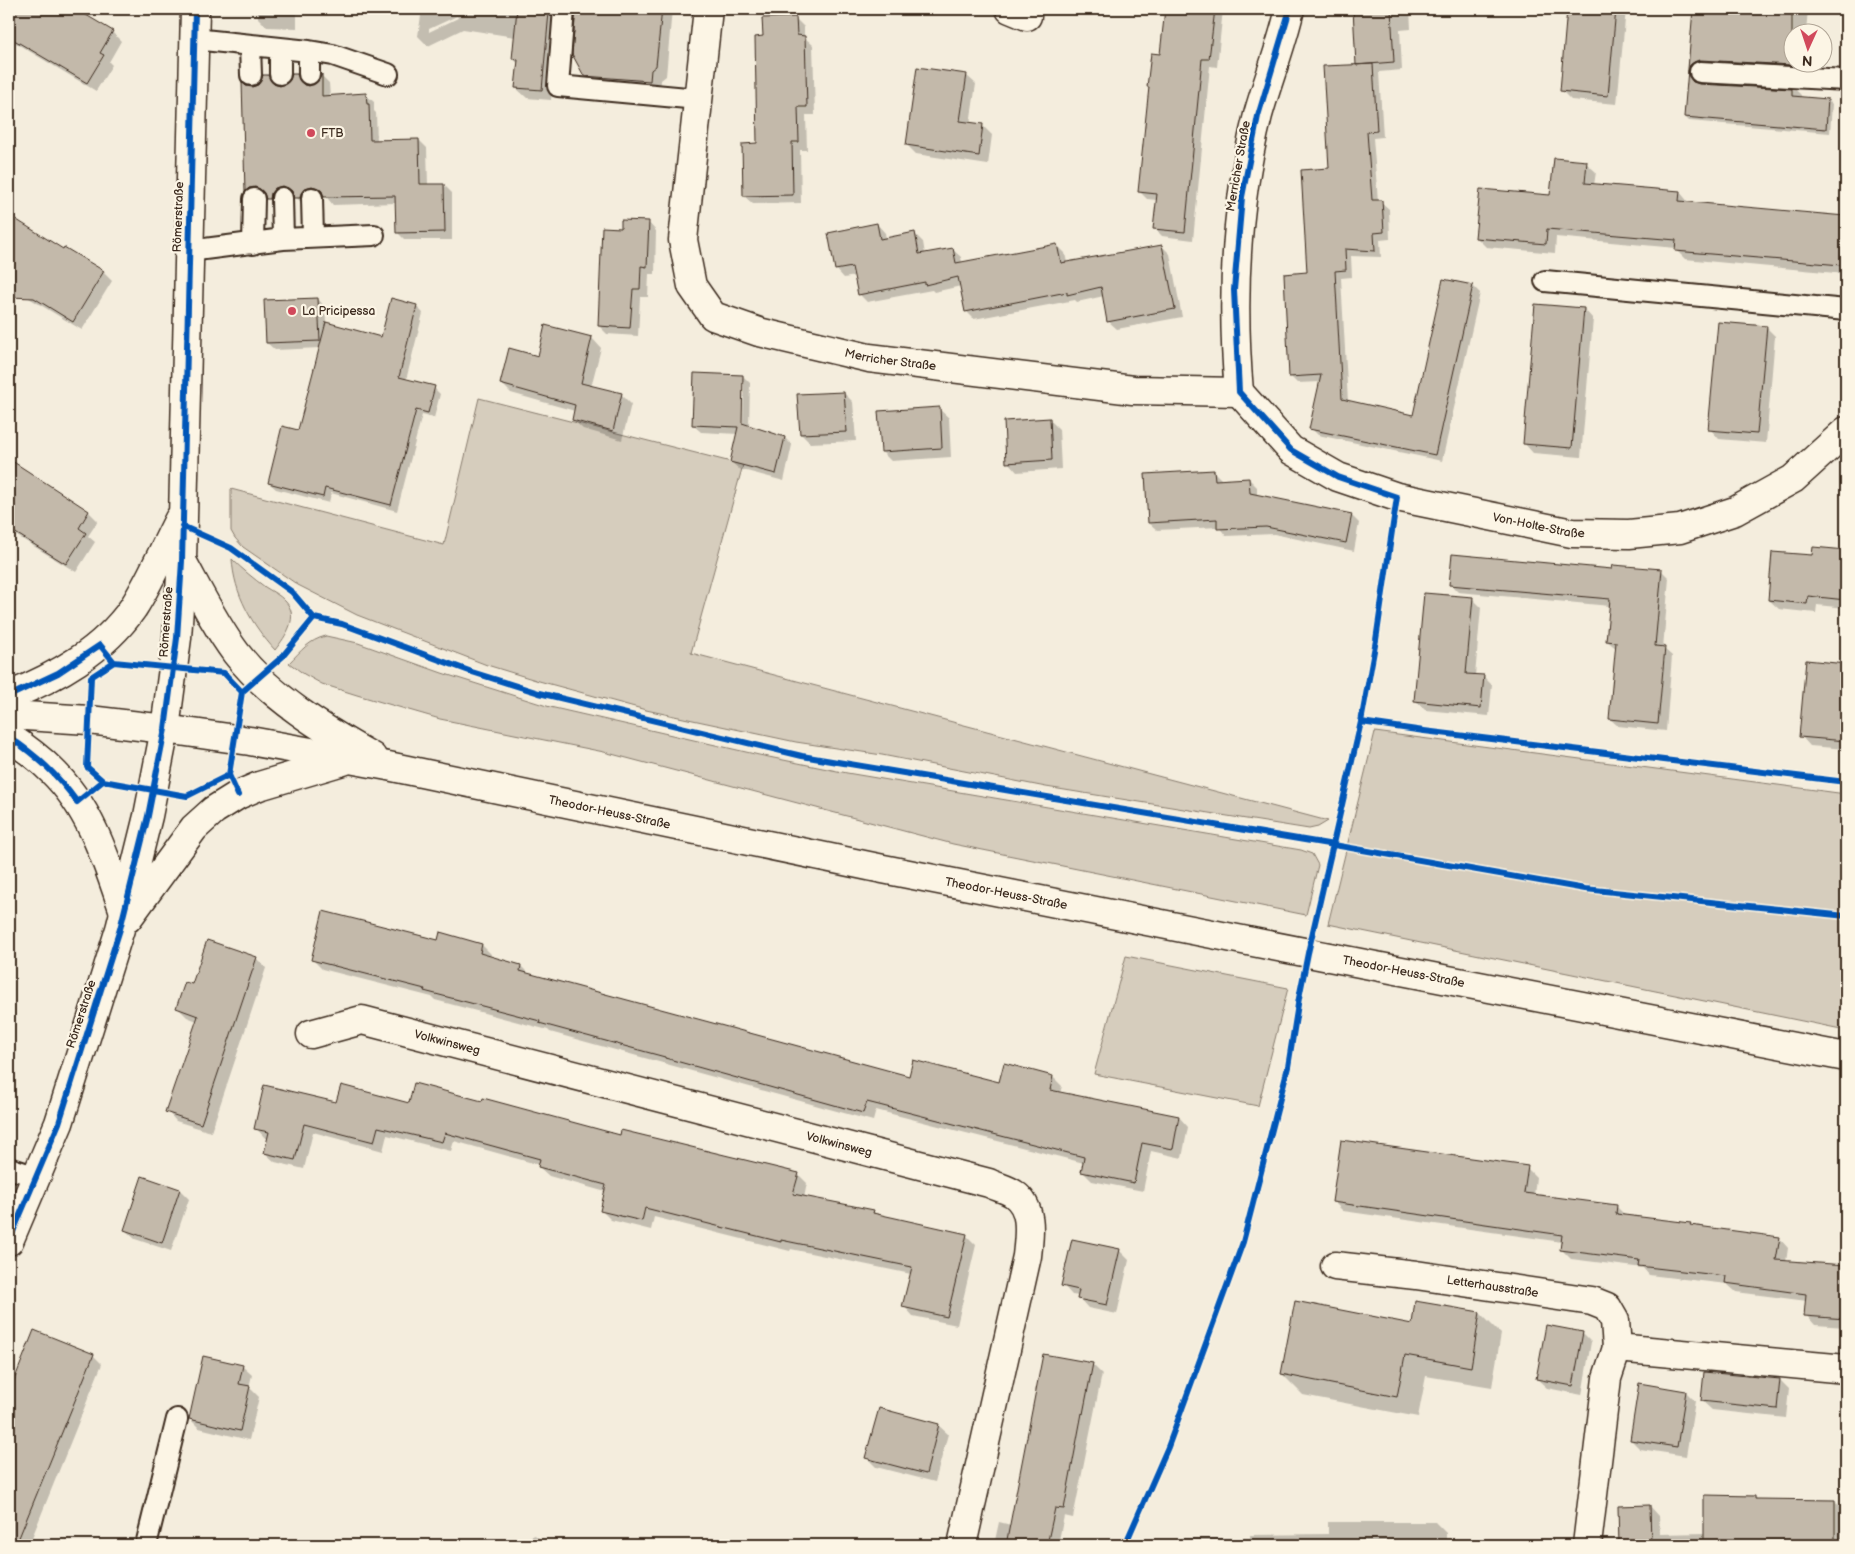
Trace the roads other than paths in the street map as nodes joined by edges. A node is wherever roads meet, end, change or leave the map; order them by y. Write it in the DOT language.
graph roads {
  1 [pos="194,9"];
  2 [pos="564,9"];
  3 [pos="708,9"];
  4 [pos="1290,9"];
  5 [pos="194,39"];
  6 [pos="250,46"];
  7 [pos="280,48"];
  8 [pos="309,50"];
  9 [pos="1700,72"];
  10 [pos="280,74"];
  11 [pos="309,74"];
  12 [pos="388,74"];
  13 [pos="251,75"];
  14 [pos="1846,80"];
  15 [pos="698,99"];
  16 [pos="282,198"];
  17 [pos="312,198"];
  18 [pos="254,199"];
  19 [pos="374,235"];
  20 [pos="313,237"];
  21 [pos="283,239"];
  22 [pos="254,244"];
  23 [pos="189,251"];
  24 [pos="1545,281"];
  25 [pos="1846,310"];
  26 [pos="1238,392"];
  27 [pos="1846,431"];
  28 [pos="182,510"];
  29 [pos="182,561"];
  30 [pos="9,696"];
  31 [pos="9,715"];
  32 [pos="166,729"];
  33 [pos="9,736"];
  34 [pos="350,760"];
  35 [pos="388,766"];
  36 [pos="122,921"];
  37 [pos="311,1034"];
  38 [pos="1846,1057"];
  39 [pos="9,1168"];
  40 [pos="37,1177"];
  41 [pos="9,1241"];
  42 [pos="1335,1266"];
  43 [pos="1617,1348"];
  44 [pos="1846,1369"];
  45 [pos="177,1419"];
  46 [pos="146,1545"];
  47 [pos="962,1545"];
  48 [pos="1587,1545"];
  1 -- 5 [label="main road, Römerstraße"];
  2 -- 15 [label="lane"];
  3 -- 15 [label="main road, Merricher Straße"];
  4 -- 26 [label="main road, Merricher Straße"];
  5 -- 6 [label="lane"];
  5 -- 23 [label="main road, Römerstraße"];
  6 -- 7 [label="lane"];
  6 -- 13 [label="lane"];
  7 -- 8 [label="lane"];
  7 -- 10 [label="lane"];
  8 -- 11 [label="lane"];
  8 -- 12 [label="lane"];
  9 -- 14 [label="lane"];
  15 -- 26 [label="main road, Merricher Straße"];
  16 -- 21 [label="lane"];
  17 -- 20 [label="lane"];
  18 -- 22 [label="lane"];
  19 -- 20 [label="lane"];
  20 -- 21 [label="lane"];
  21 -- 22 [label="lane"];
  22 -- 23 [label="lane"];
  23 -- 28 [label="main road, Römerstraße"];
  24 -- 25 [label="lane"];
  26 -- 27 [label="main road, Von-Holte-Straße"];
  28 -- 29 [label="main road, Römerstraße"];
  28 -- 30 [label="main road"];
  29 -- 32 [label="main road, Römerstraße"];
  29 -- 35 [label="main road"];
  31 -- 32 [label="main road, Theodor-Heuss-Straße"];
  32 -- 34 [label="main road, Theodor-Heuss-Straße"];
  32 -- 36 [label="main road, Römerstraße"];
  33 -- 36 [label="main road"];
  34 -- 35 [label="main road, Theodor-Heuss-Straße"];
  34 -- 36 [label="main road"];
  35 -- 38 [label="main road, Theodor-Heuss-Straße"];
  36 -- 40 [label="main road, Römerstraße"];
  37 -- 47 [label="main road, Volkwinsweg"];
  39 -- 40 [label="lane"];
  40 -- 41 [label="main road, Römerstraße"];
  42 -- 43 [label="main road, Letterhausstraße"];
  43 -- 44 [label="main road"];
  43 -- 48 [label="main road, Letterhausstraße"];
  45 -- 46 [label="lane"];
}
